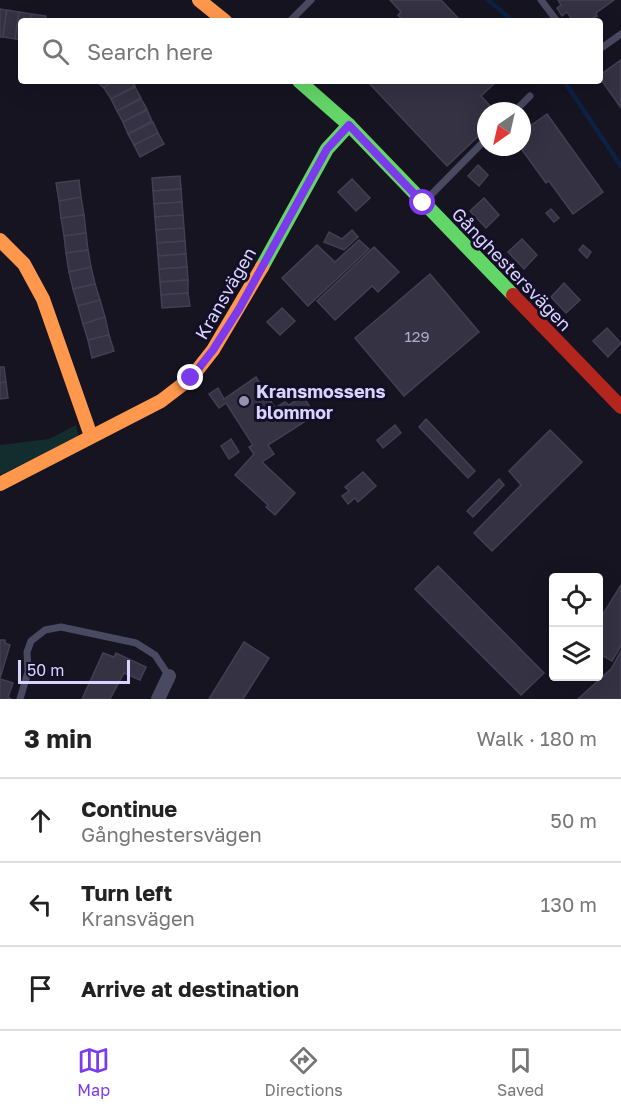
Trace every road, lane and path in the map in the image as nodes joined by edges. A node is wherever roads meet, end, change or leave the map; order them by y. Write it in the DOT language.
graph roads {
  1 [pos="199,0"];
  2 [pos="311,0"];
  3 [pos="541,0"];
  4 [pos="221,18"];
  5 [pos="293,18"];
  6 [pos="555,18"];
  7 [pos="621,34"];
  8 [pos="603,47"];
  9 [pos="302,84"];
  10 [pos="530,96"];
  11 [pos="524,102"];
  12 [pos="349,125"];
  13 [pos="477,148"];
  14 [pos="423,203"];
  15 [pos="0,240"];
  16 [pos="621,407"];
  17 [pos="91,436"];
  18 [pos="0,484"];
  19 [pos="169,676"];
  20 [pos="20,699"];
  21 [pos="158,699"];
  1 -- 4 [label="street"];
  2 -- 5 [label="lane"];
  3 -- 6 [label="lane"];
  7 -- 8 [label="lane"];
  9 -- 12 [label="street, Gånghestersvägen"];
  10 -- 11 [label="lane"];
  12 -- 14 [label="street, Gånghestersvägen"];
  12 -- 17 [label="street, Kransvägen"];
  13 -- 14 [label="lane"];
  14 -- 16 [label="street, Gånghestersvägen"];
  15 -- 17 [label="street"];
  17 -- 18 [label="street, Kransvägen"];
  19 -- 20 [label="lane"];
  19 -- 21 [label="street"];
}
